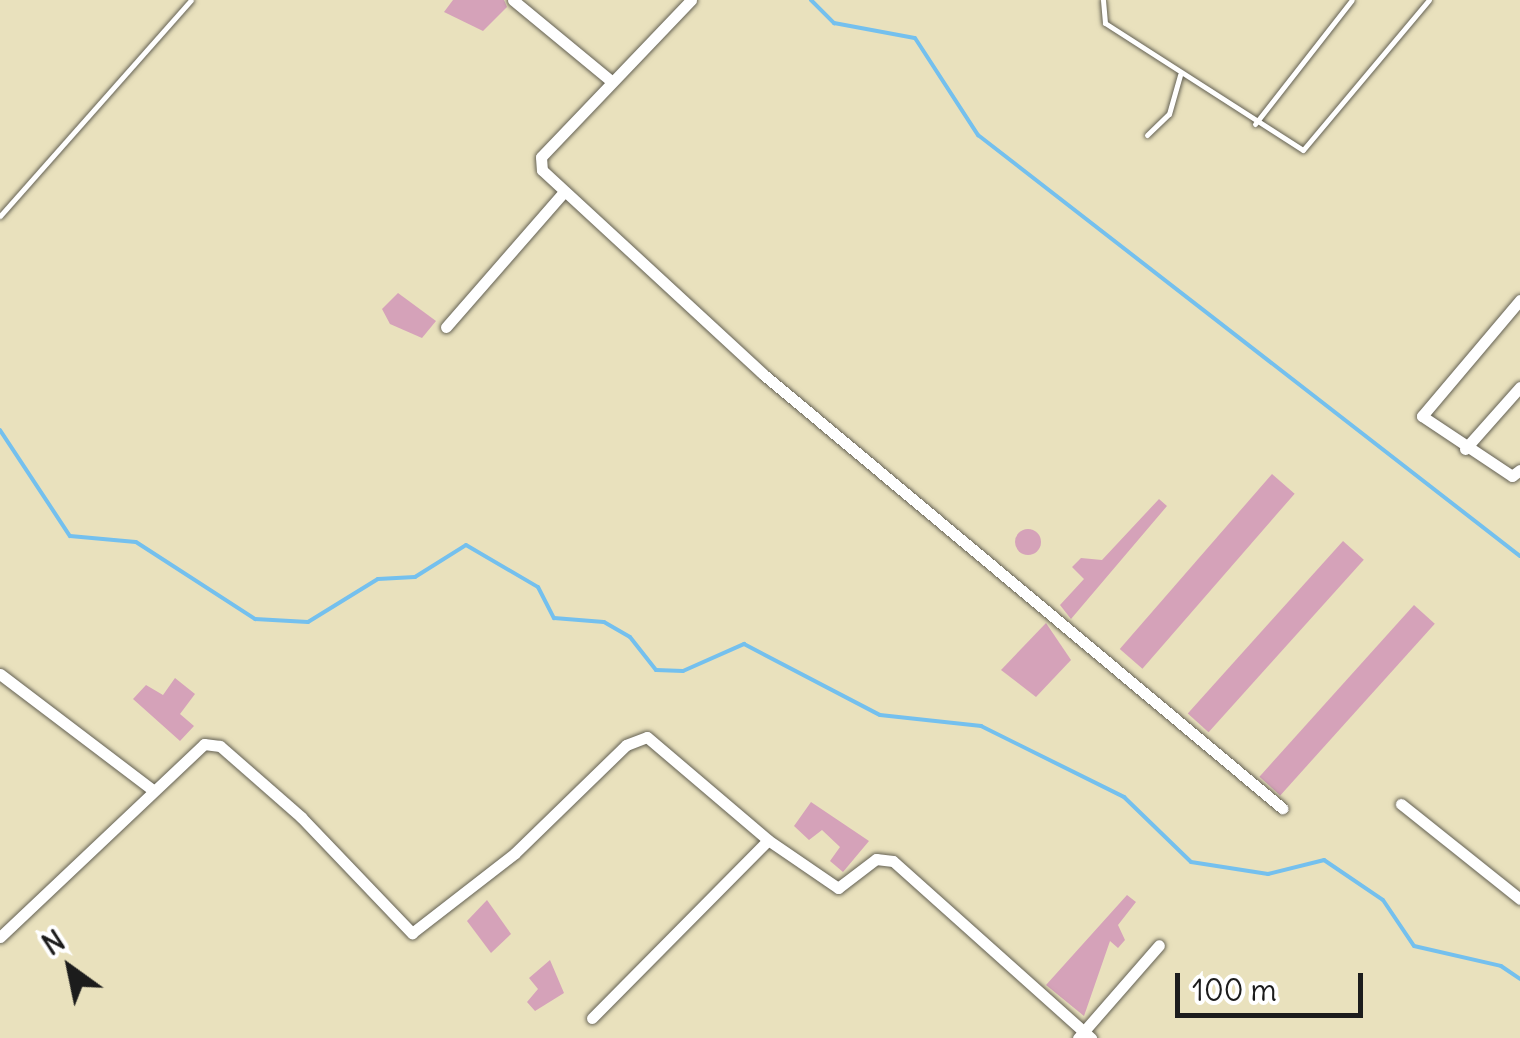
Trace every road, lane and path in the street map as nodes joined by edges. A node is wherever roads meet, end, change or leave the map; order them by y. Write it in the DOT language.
graph roads {
  1 [pos="192,0"];
  2 [pos="512,0"];
  3 [pos="691,0"];
  4 [pos="1103,0"];
  5 [pos="1352,0"];
  6 [pos="1429,0"];
  7 [pos="1180,75"];
  8 [pos="610,80"];
  9 [pos="1255,124"];
  10 [pos="1148,136"];
  11 [pos="562,194"];
  12 [pos="0,216"];
  13 [pos="1520,300"];
  14 [pos="446,327"];
  15 [pos="1520,387"];
  16 [pos="1465,450"];
  17 [pos="1520,470"];
  18 [pos="0,674"];
  19 [pos="153,790"];
  20 [pos="1401,804"];
  21 [pos="1282,808"];
  22 [pos="768,840"];
  23 [pos="1520,899"];
  24 [pos="0,937"];
  25 [pos="1159,944"];
  26 [pos="592,1018"];
  27 [pos="1084,1036"];
  1 -- 12 [label="lane"];
  2 -- 8 [label="street"];
  3 -- 8 [label="street"];
  4 -- 7 [label="lane"];
  5 -- 9 [label="lane"];
  6 -- 9 [label="lane"];
  7 -- 9 [label="lane"];
  7 -- 10 [label="lane"];
  8 -- 11 [label="street"];
  11 -- 14 [label="street"];
  11 -- 21 [label="street"];
  13 -- 16 [label="street"];
  15 -- 16 [label="street"];
  16 -- 17 [label="street"];
  18 -- 19 [label="street"];
  19 -- 22 [label="street"];
  19 -- 24 [label="street"];
  20 -- 23 [label="street"];
  22 -- 26 [label="street"];
  22 -- 27 [label="street"];
  25 -- 27 [label="street"];
}
